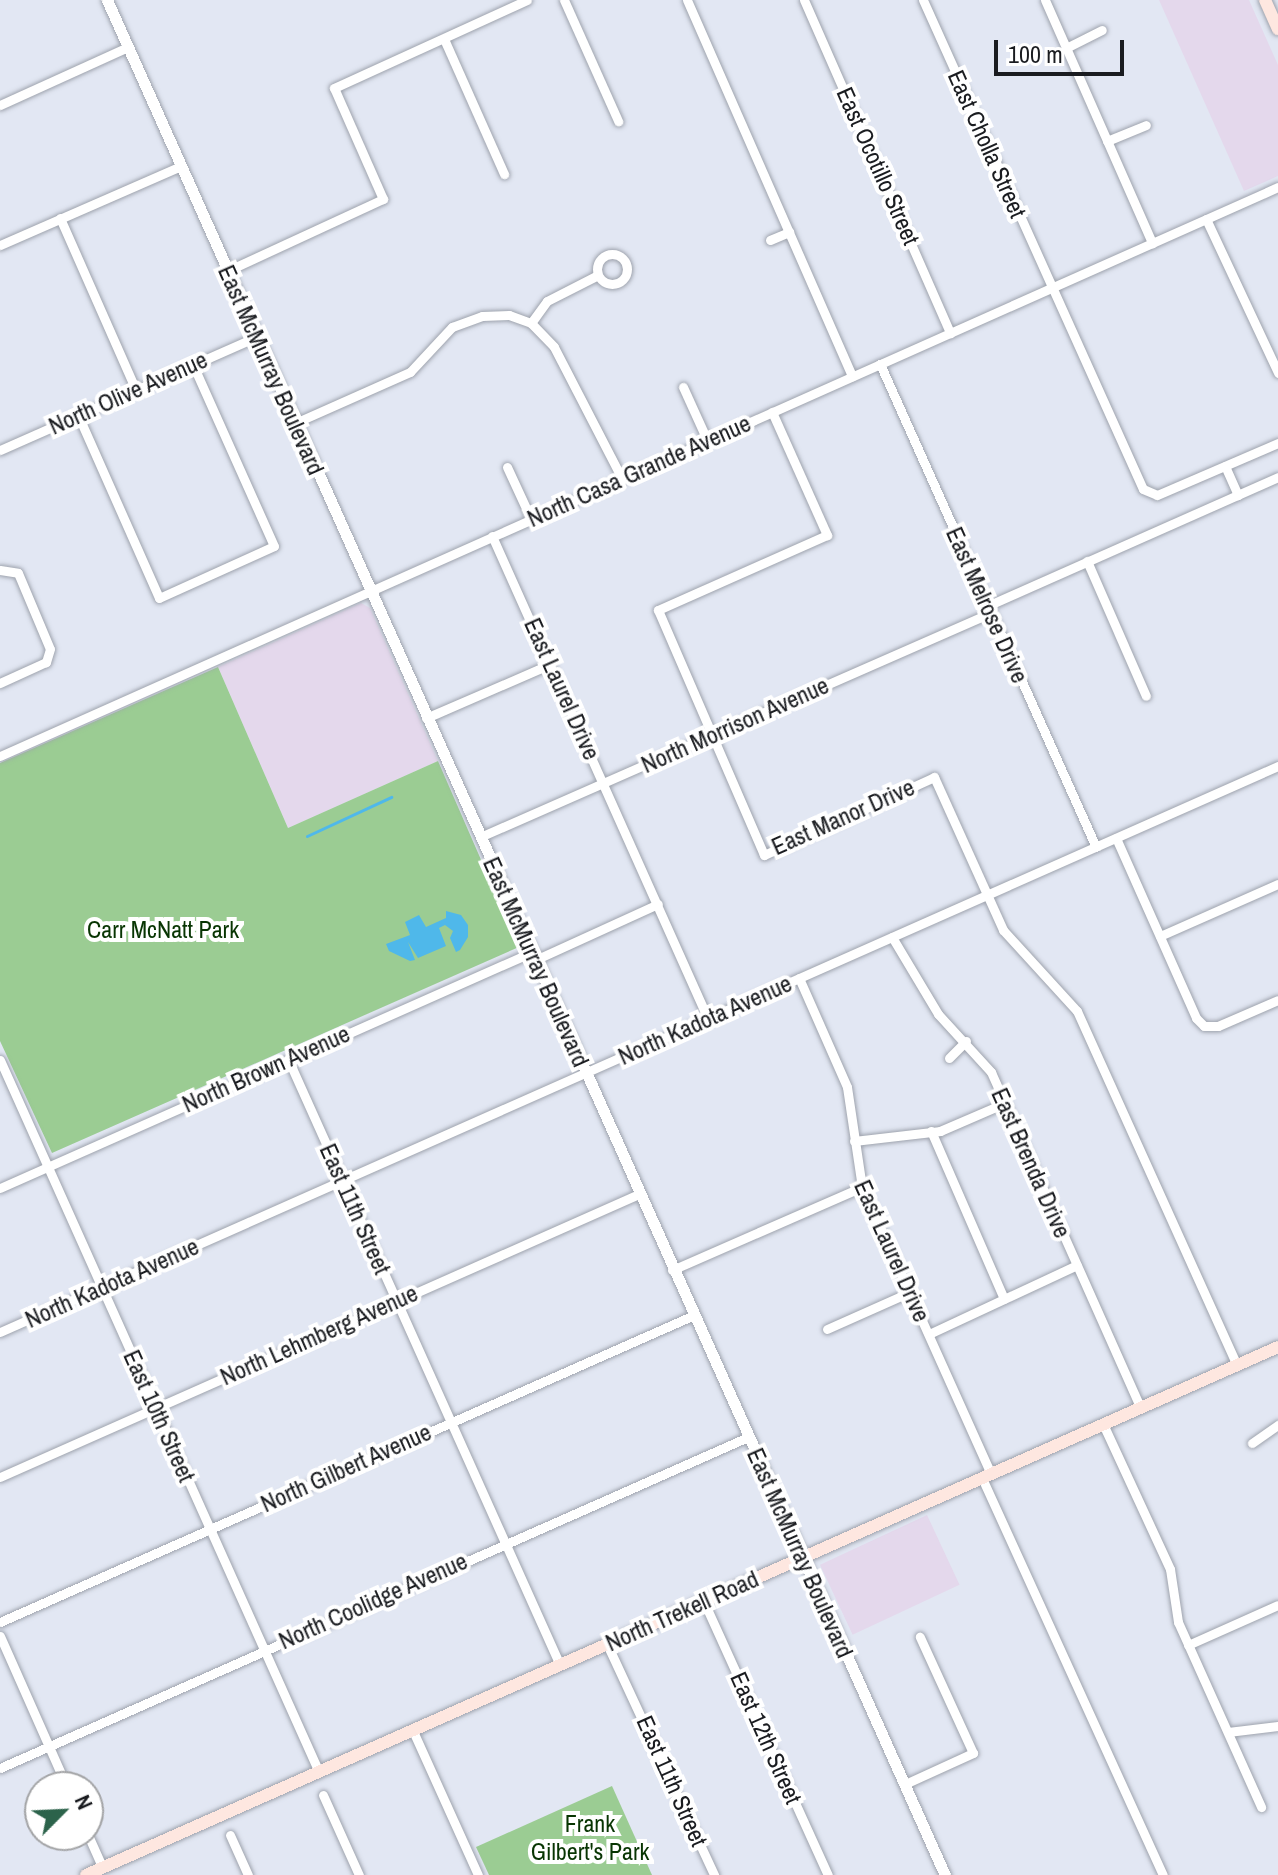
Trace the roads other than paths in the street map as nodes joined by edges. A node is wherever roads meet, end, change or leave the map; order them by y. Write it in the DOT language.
graph roads {
  1 [pos="107,0"];
  2 [pos="527,0"];
  3 [pos="564,0"];
  4 [pos="687,0"];
  5 [pos="804,0"];
  6 [pos="923,0"];
  7 [pos="1045,0"];
  8 [pos="1265,0"];
  9 [pos="1278,29"];
  10 [pos="1102,30"];
  11 [pos="444,39"];
  12 [pos="128,47"];
  13 [pos="1066,48"];
  14 [pos="0,105"];
  15 [pos="618,121"];
  16 [pos="1146,125"];
  17 [pos="1107,141"];
  18 [pos="181,166"];
  19 [pos="504,174"];
  20 [pos="1278,187"];
  21 [pos="60,218"];
  22 [pos="1206,219"];
  23 [pos="789,232"];
  24 [pos="770,240"];
  25 [pos="1152,243"];
  26 [pos="0,245"];
  27 [pos="227,271"];
  28 [pos="598,275"];
  29 [pos="1051,288"];
  30 [pos="531,323"];
  31 [pos="950,333"];
  32 [pos="256,337"];
  33 [pos="880,364"];
  34 [pos="193,365"];
  35 [pos="1278,373"];
  36 [pos="852,376"];
  37 [pos="683,387"];
  38 [pos="136,390"];
  39 [pos="772,412"];
  40 [pos="78,415"];
  41 [pos="295,423"];
  42 [pos="707,440"];
  43 [pos="1278,443"];
  44 [pos="0,450"];
  45 [pos="1225,466"];
  46 [pos="507,467"];
  47 [pos="1278,477"];
  48 [pos="622,479"];
  49 [pos="1238,495"];
  50 [pos="531,519"];
  51 [pos="492,536"];
  52 [pos="1087,561"];
  53 [pos="0,570"];
  54 [pos="370,592"];
  55 [pos="989,609"];
  56 [pos="551,664"];
  57 [pos="0,683"];
  58 [pos="1146,696"];
  59 [pos="426,718"];
  60 [pos="712,735"];
  61 [pos="0,756"];
  62 [pos="1278,766"];
  63 [pos="605,783"];
  64 [pos="480,837"];
  65 [pos="1116,838"];
  66 [pos="1096,847"];
  67 [pos="1278,884"];
  68 [pos="986,895"];
  69 [pos="658,904"];
  70 [pos="1160,936"];
  71 [pos="892,937"];
  72 [pos="534,956"];
  73 [pos="799,978"];
  74 [pos="1278,1000"];
  75 [pos="708,1019"];
  76 [pos="966,1041"];
  77 [pos="949,1058"];
  78 [pos="288,1059"];
  79 [pos="0,1060"];
  80 [pos="585,1074"];
  81 [pos="1005,1103"];
  82 [pos="931,1131"];
  83 [pos="854,1141"];
  84 [pos="48,1167"];
  85 [pos="343,1180"];
  86 [pos="862,1187"];
  87 [pos="0,1188"];
  88 [pos="639,1194"];
  89 [pos="1077,1265"];
  90 [pos="672,1270"];
  91 [pos="102,1287"];
  92 [pos="910,1292"];
  93 [pos="1004,1299"];
  94 [pos="396,1302"];
  95 [pos="694,1315"];
  96 [pos="827,1329"];
  97 [pos="0,1332"];
  98 [pos="929,1334"];
  99 [pos="1278,1347"];
  100 [pos="1237,1365"];
  101 [pos="1140,1407"];
  102 [pos="156,1408"];
  103 [pos="449,1423"];
  104 [pos="1103,1424"];
  105 [pos="1278,1425"];
  106 [pos="748,1437"];
  107 [pos="1252,1443"];
  108 [pos="986,1476"];
  109 [pos="0,1477"];
  110 [pos="210,1528"];
  111 [pos="504,1543"];
  112 [pos="801,1558"];
  113 [pos="704,1602"];
  114 [pos="1278,1605"];
  115 [pos="0,1622"];
  116 [pos="0,1636"];
  117 [pos="920,1637"];
  118 [pos="607,1644"];
  119 [pos="1188,1645"];
  120 [pos="264,1650"];
  121 [pos="560,1665"];
  122 [pos="1278,1726"];
  123 [pos="413,1731"];
  124 [pos="1228,1732"];
  125 [pos="49,1747"];
  126 [pos="0,1768"];
  127 [pos="60,1771"];
  128 [pos="319,1772"];
  129 [pos="905,1784"];
  130 [pos="323,1795"];
  131 [pos="1261,1807"];
  132 [pos="230,1835"];
  133 [pos="95,1851"];
  134 [pos="103,1868"];
  135 [pos="86,1875"];
  136 [pos="248,1875"];
  137 [pos="359,1875"];
  138 [pos="478,1875"];
  139 [pos="714,1875"];
  140 [pos="828,1875"];
  141 [pos="945,1875"];
  142 [pos="1163,1875"];
  1 -- 12 [label="street, East McMurray Boulevard"];
  2 -- 11 [label="street"];
  3 -- 15 [label="street"];
  4 -- 23 [label="street"];
  5 -- 31 [label="street, East Ocotillo Street"];
  6 -- 29 [label="street, East Cholla Street"];
  7 -- 13 [label="street"];
  8 -- 9 [label="main road"];
  10 -- 13 [label="street"];
  11 -- 19 [label="street"];
  11 -- 27 [label="street"];
  12 -- 14 [label="street"];
  12 -- 18 [label="street, East McMurray Boulevard"];
  13 -- 17 [label="street"];
  16 -- 17 [label="street"];
  17 -- 25 [label="street"];
  18 -- 21 [label="street"];
  18 -- 27 [label="street, East McMurray Boulevard"];
  20 -- 22 [label="street, North Casa Grande Avenue"];
  21 -- 26 [label="street"];
  21 -- 38 [label="street"];
  22 -- 25 [label="street, North Casa Grande Avenue"];
  22 -- 35 [label="street"];
  23 -- 24 [label="street"];
  23 -- 36 [label="street"];
  25 -- 29 [label="street, North Casa Grande Avenue"];
  27 -- 32 [label="street, East McMurray Boulevard"];
  28 -- 30 [label="street"];
  29 -- 31 [label="street, North Casa Grande Avenue"];
  29 -- 45 [label="street, East Cholla Street"];
  30 -- 41 [label="street"];
  30 -- 48 [label="street"];
  31 -- 33 [label="street, North Casa Grande Avenue"];
  32 -- 34 [label="street, North Olive Avenue"];
  32 -- 41 [label="street, East McMurray Boulevard"];
  33 -- 36 [label="street, North Casa Grande Avenue"];
  33 -- 55 [label="street, East Melrose Drive"];
  34 -- 38 [label="street, North Olive Avenue"];
  34 -- 40 [label="street"];
  36 -- 39 [label="street, North Casa Grande Avenue"];
  37 -- 42 [label="street"];
  38 -- 40 [label="street, North Olive Avenue"];
  39 -- 42 [label="street, North Casa Grande Avenue"];
  39 -- 60 [label="street, East Manor Drive"];
  40 -- 44 [label="street, North Olive Avenue"];
  41 -- 54 [label="street, East McMurray Boulevard"];
  42 -- 48 [label="street, North Casa Grande Avenue"];
  43 -- 45 [label="street, East Cholla Street"];
  45 -- 49 [label="street"];
  46 -- 50 [label="street"];
  47 -- 49 [label="street, North Morrison Avenue"];
  48 -- 50 [label="street, North Casa Grande Avenue"];
  49 -- 52 [label="street, North Morrison Avenue"];
  50 -- 51 [label="street, North Casa Grande Avenue"];
  51 -- 54 [label="street, North Casa Grande Avenue"];
  51 -- 56 [label="street, East Laurel Drive"];
  52 -- 55 [label="street, North Morrison Avenue"];
  52 -- 58 [label="street"];
  53 -- 57 [label="street"];
  54 -- 59 [label="street, East McMurray Boulevard"];
  54 -- 61 [label="street, North Casa Grande Avenue"];
  55 -- 60 [label="street, North Morrison Avenue"];
  55 -- 66 [label="street, East Melrose Drive"];
  56 -- 59 [label="street"];
  56 -- 63 [label="street, East Laurel Drive"];
  59 -- 64 [label="street, East McMurray Boulevard"];
  60 -- 63 [label="street, North Morrison Avenue"];
  60 -- 68 [label="street, East Manor Drive"];
  62 -- 65 [label="street, North Kadota Avenue"];
  63 -- 64 [label="street, North Morrison Avenue"];
  63 -- 69 [label="street, East Laurel Drive"];
  64 -- 72 [label="street, East McMurray Boulevard"];
  65 -- 66 [label="street, North Kadota Avenue"];
  65 -- 70 [label="street"];
  66 -- 68 [label="street, North Kadota Avenue"];
  67 -- 70 [label="street"];
  68 -- 71 [label="street, North Kadota Avenue"];
  68 -- 100 [label="street, East Manor Drive"];
  69 -- 72 [label="street, North Brown Avenue"];
  69 -- 75 [label="street, East Laurel Drive"];
  70 -- 74 [label="street"];
  71 -- 73 [label="street, North Kadota Avenue"];
  71 -- 76 [label="street, East Brenda Drive"];
  72 -- 78 [label="street, North Brown Avenue"];
  72 -- 80 [label="street, East McMurray Boulevard"];
  73 -- 75 [label="street, North Kadota Avenue"];
  73 -- 83 [label="street, East Laurel Drive"];
  75 -- 80 [label="street, North Kadota Avenue"];
  76 -- 77 [label="street"];
  76 -- 81 [label="street, East Brenda Drive"];
  78 -- 84 [label="street, North Brown Avenue"];
  78 -- 85 [label="street, East 11th Street"];
  79 -- 84 [label="street, East 10th Street"];
  80 -- 85 [label="street, North Kadota Avenue"];
  80 -- 88 [label="street, East McMurray Boulevard"];
  81 -- 82 [label="street"];
  81 -- 89 [label="street, East Brenda Drive"];
  82 -- 83 [label="street"];
  82 -- 93 [label="street"];
  83 -- 86 [label="street, East Laurel Drive"];
  84 -- 87 [label="street, North Brown Avenue"];
  84 -- 91 [label="street, East 10th Street"];
  85 -- 91 [label="street, North Kadota Avenue"];
  85 -- 94 [label="street, East 11th Street"];
  86 -- 90 [label="street"];
  86 -- 92 [label="street, East Laurel Drive"];
  88 -- 90 [label="street, East McMurray Boulevard"];
  88 -- 94 [label="street, North Lehmberg Avenue"];
  89 -- 93 [label="street"];
  89 -- 101 [label="street, East Brenda Drive"];
  90 -- 95 [label="street, East McMurray Boulevard"];
  91 -- 97 [label="street, North Kadota Avenue"];
  91 -- 102 [label="street, East 10th Street"];
  92 -- 96 [label="street"];
  92 -- 98 [label="street, East Laurel Drive"];
  93 -- 98 [label="street"];
  94 -- 102 [label="street, North Lehmberg Avenue"];
  94 -- 103 [label="street, East 11th Street"];
  95 -- 103 [label="street, North Gilbert Avenue"];
  95 -- 106 [label="street, East McMurray Boulevard"];
  98 -- 108 [label="street, East Laurel Drive"];
  99 -- 100 [label="main road, North Trekell Road"];
  100 -- 101 [label="main road, North Trekell Road"];
  101 -- 104 [label="main road, North Trekell Road"];
  102 -- 109 [label="street, North Lehmberg Avenue"];
  102 -- 110 [label="street, East 10th Street"];
  103 -- 110 [label="street, North Gilbert Avenue"];
  103 -- 111 [label="street, East 11th Street"];
  104 -- 108 [label="main road, North Trekell Road"];
  104 -- 119 [label="street"];
  105 -- 107 [label="street"];
  106 -- 111 [label="street, North Coolidge Avenue"];
  106 -- 112 [label="street, East McMurray Boulevard"];
  108 -- 112 [label="main road, North Trekell Road"];
  108 -- 142 [label="street, East Laurel Drive"];
  110 -- 115 [label="street, North Gilbert Avenue"];
  110 -- 120 [label="street, East 10th Street"];
  111 -- 120 [label="street, North Coolidge Avenue"];
  111 -- 121 [label="street, East 11th Street"];
  112 -- 113 [label="main road, North Trekell Road"];
  112 -- 129 [label="street, East McMurray Boulevard"];
  113 -- 118 [label="main road, North Trekell Road"];
  113 -- 140 [label="street, East 12th Street"];
  114 -- 119 [label="street"];
  116 -- 125 [label="street"];
  117 -- 129 [label="street"];
  118 -- 121 [label="main road, North Trekell Road"];
  118 -- 139 [label="street, East 11th Street"];
  119 -- 124 [label="street"];
  120 -- 125 [label="street, North Coolidge Avenue"];
  120 -- 128 [label="street, East 10th Street"];
  121 -- 123 [label="main road, North Trekell Road"];
  122 -- 124 [label="street"];
  123 -- 128 [label="main road, North Trekell Road"];
  123 -- 138 [label="street"];
  124 -- 131 [label="street"];
  125 -- 126 [label="street, North Coolidge Avenue"];
  125 -- 127 [label="street"];
  128 -- 134 [label="main road, North Trekell Road"];
  129 -- 141 [label="street, East McMurray Boulevard"];
  130 -- 137 [label="street"];
  132 -- 136 [label="street"];
  133 -- 134 [label="street"];
  134 -- 135 [label="main road, North Trekell Road"];
}
